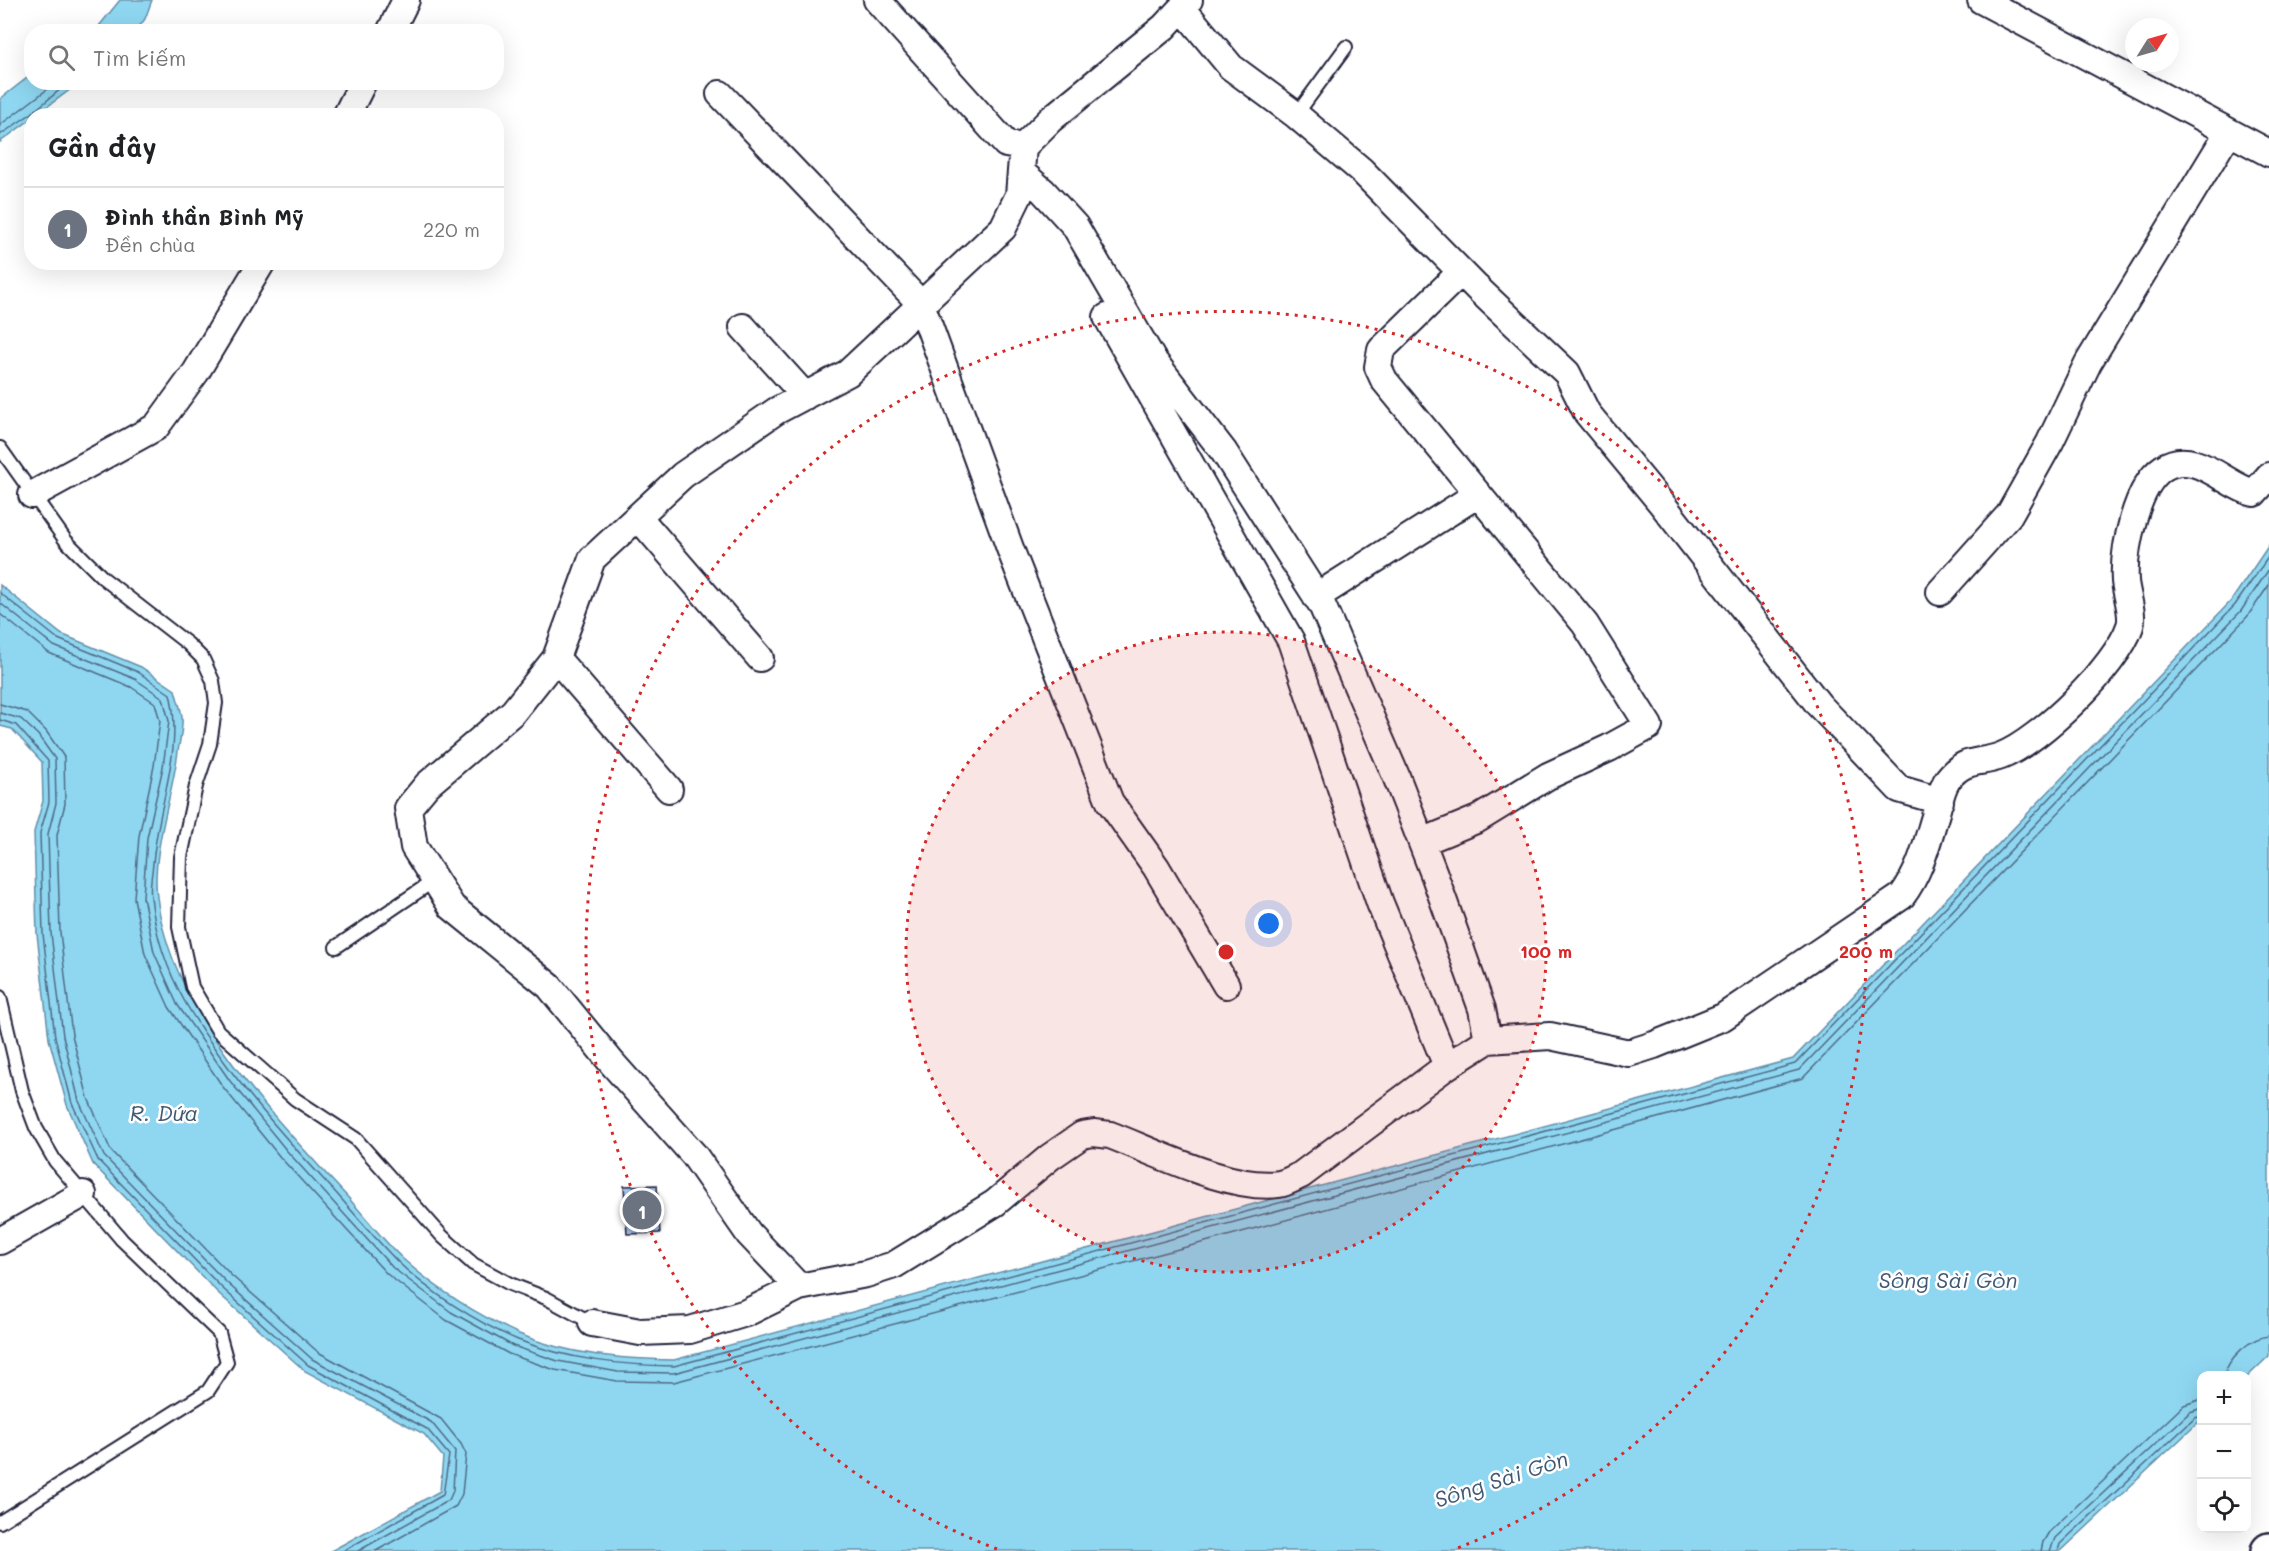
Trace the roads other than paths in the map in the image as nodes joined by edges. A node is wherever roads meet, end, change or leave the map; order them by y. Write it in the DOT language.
graph roads {
  1 [pos="406,0"];
  2 [pos="877,0"];
  3 [pos="1981,0"];
  4 [pos="1185,4"];
  5 [pos="394,24"];
  6 [pos="1346,48"];
  7 [pos="359,90"];
  8 [pos="720,94"];
  9 [pos="350,108"];
  10 [pos="1296,114"];
  11 [pos="2228,133"];
  12 [pos="1023,147"];
  13 [pos="2269,153"];
  14 [pos="1020,184"];
  15 [pos="257,270"];
  16 [pos="1461,272"];
  17 [pos="921,304"];
  18 [pos="743,327"];
  19 [pos="805,396"];
  20 [pos="0,448"];
  21 [pos="2269,477"];
  22 [pos="1478,494"];
  23 [pos="32,495"];
  24 [pos="639,518"];
  25 [pos="1940,592"];
  26 [pos="1317,597"];
  27 [pos="556,658"];
  28 [pos="760,658"];
  29 [pos="669,789"];
  30 [pos="1940,801"];
  31 [pos="1422,842"];
  32 [pos="435,880"];
  33 [pos="336,947"];
  34 [pos="1226,985"];
  35 [pos="0,997"];
  36 [pos="1488,1040"];
  37 [pos="1447,1066"];
  38 [pos="83,1194"];
  39 [pos="0,1241"];
  40 [pos="799,1287"];
  41 [pos="592,1323"];
  42 [pos="0,1522"];
  1 -- 5 [label="street"];
  2 -- 12 [label="street"];
  3 -- 11 [label="street"];
  4 -- 10 [label="street"];
  4 -- 12 [label="street"];
  6 -- 10 [label="lane"];
  7 -- 9 [label="street"];
  8 -- 17 [label="street"];
  10 -- 16 [label="street"];
  11 -- 13 [label="street"];
  11 -- 25 [label="street"];
  12 -- 14 [label="street"];
  14 -- 17 [label="street"];
  14 -- 26 [label="street"];
  14 -- 37 [label="street"];
  15 -- 23 [label="street"];
  16 -- 22 [label="street"];
  16 -- 30 [label="street"];
  17 -- 19 [label="street"];
  17 -- 34 [label="street"];
  18 -- 19 [label="street"];
  19 -- 24 [label="street"];
  20 -- 23 [label="lane"];
  21 -- 30 [label="street"];
  22 -- 26 [label="street"];
  22 -- 31 [label="street"];
  23 -- 41 [label="lane"];
  24 -- 27 [label="street"];
  24 -- 28 [label="street"];
  26 -- 31 [label="street"];
  27 -- 29 [label="street"];
  27 -- 32 [label="street"];
  30 -- 36 [label="street"];
  31 -- 36 [label="street"];
  32 -- 33 [label="lane"];
  32 -- 40 [label="street"];
  35 -- 38 [label="lane"];
  36 -- 37 [label="street"];
  37 -- 40 [label="street"];
  38 -- 39 [label="street"];
  38 -- 42 [label="lane"];
  40 -- 41 [label="street"];
}
